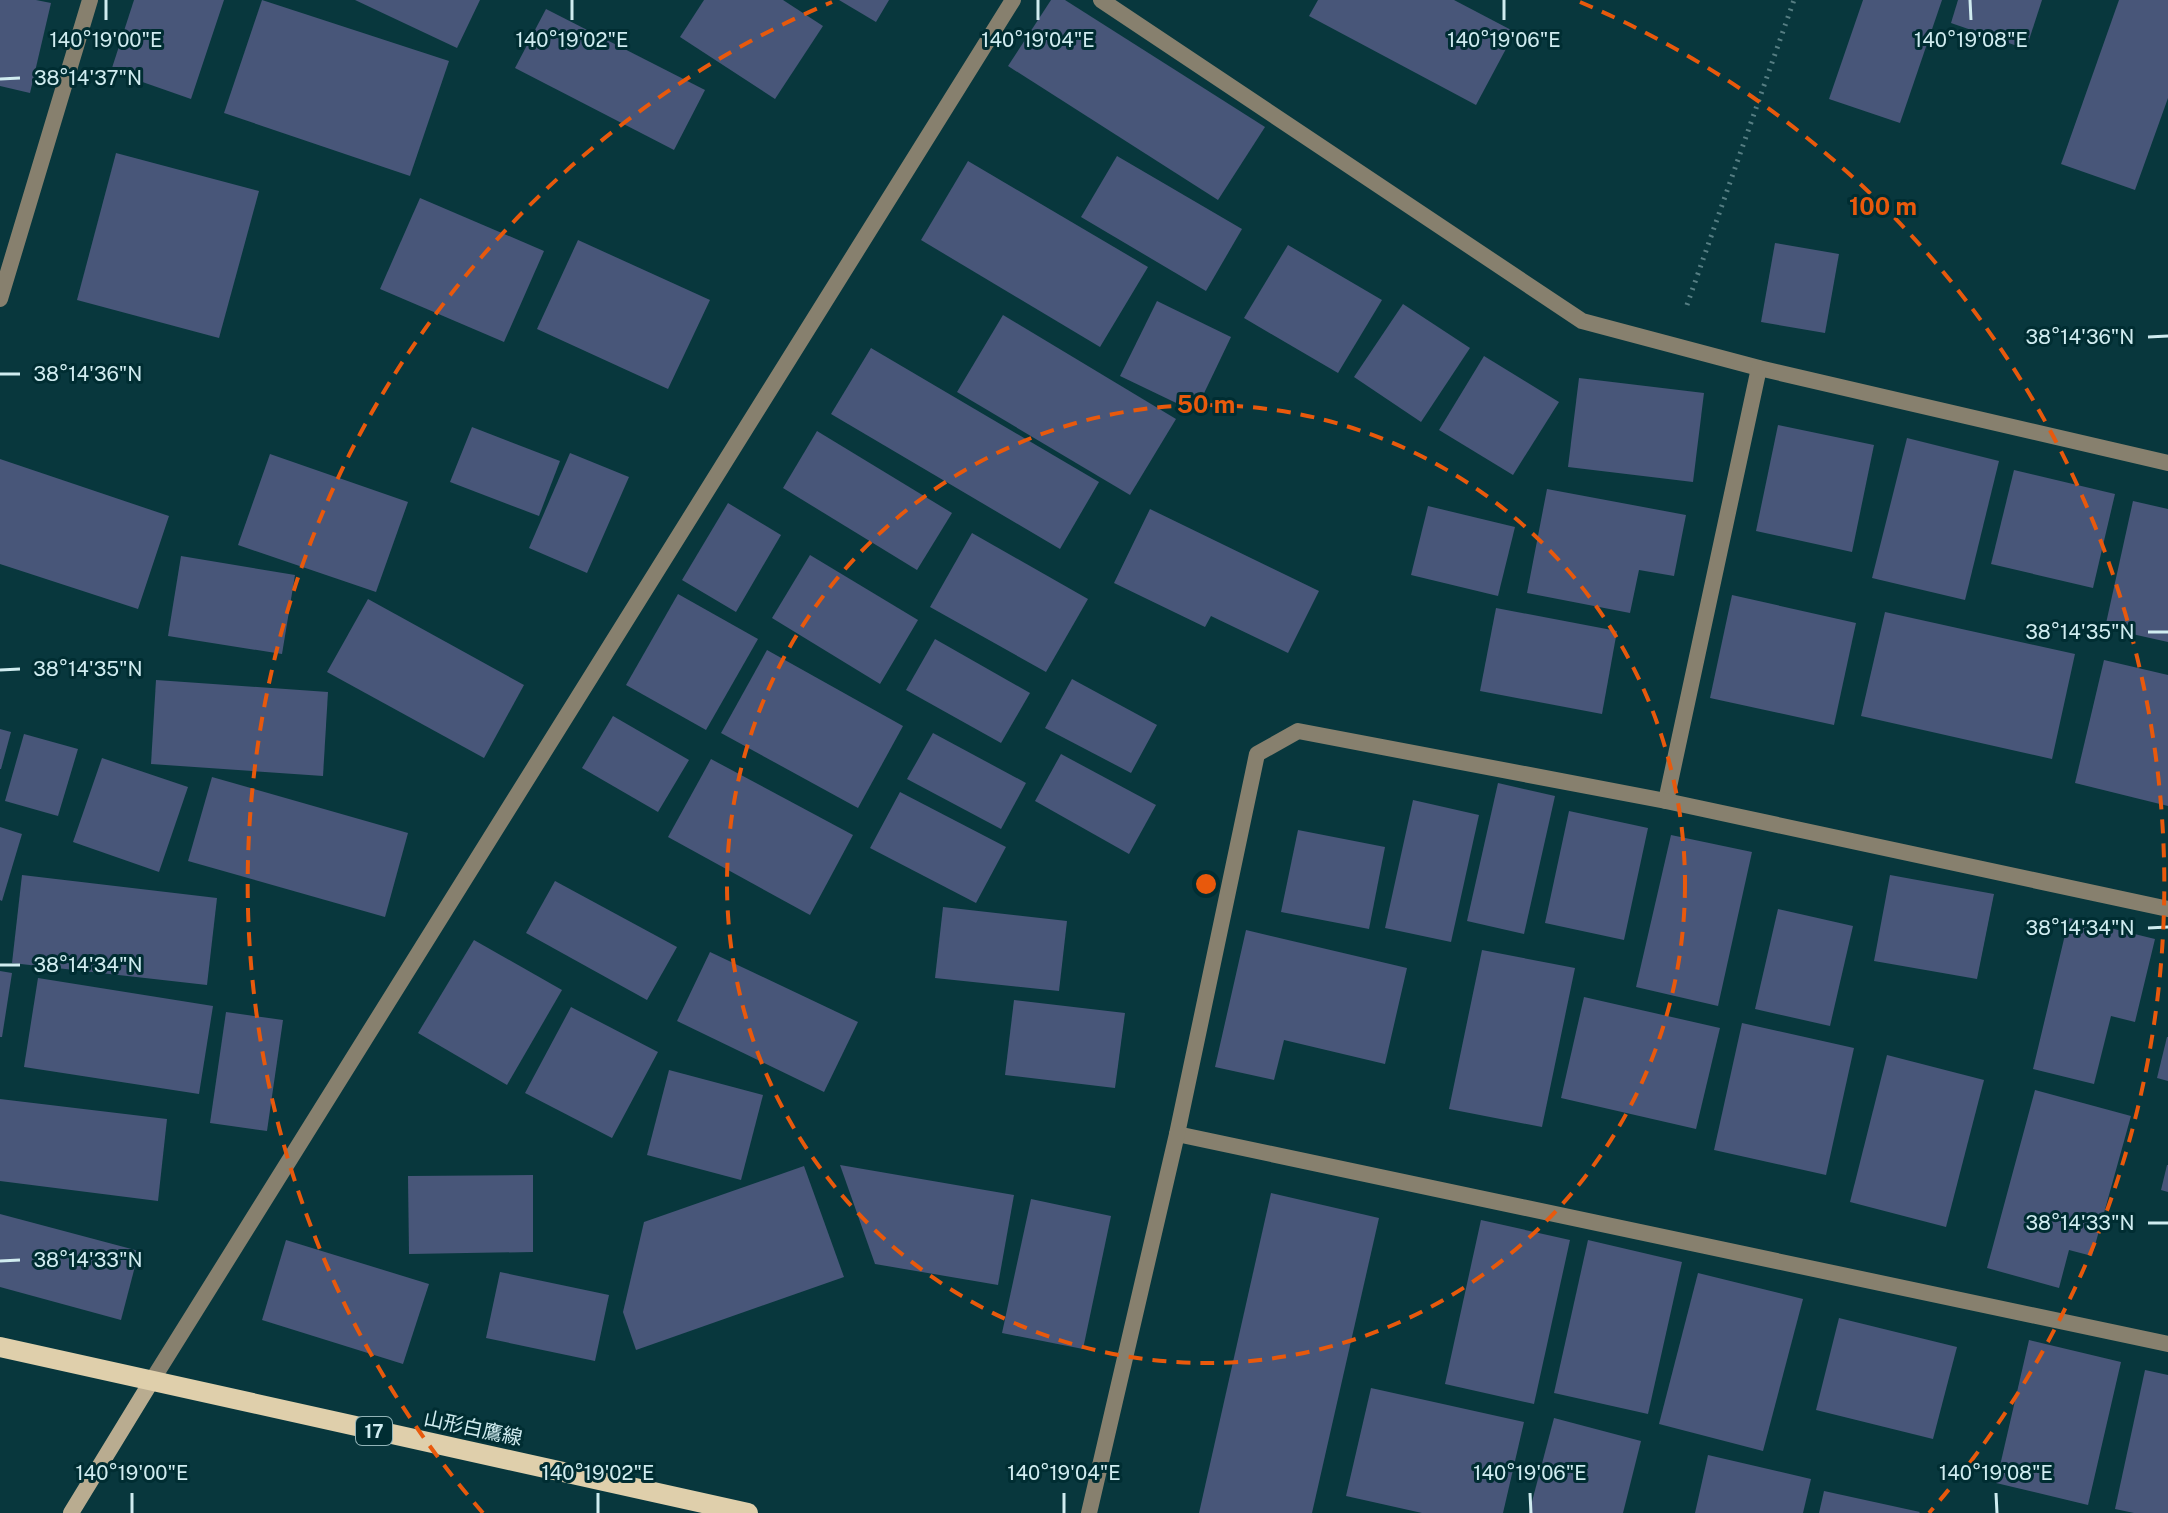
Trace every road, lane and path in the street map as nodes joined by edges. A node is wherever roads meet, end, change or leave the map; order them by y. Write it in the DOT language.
graph roads {
  1 [pos="90,0"];
  2 [pos="1013,0"];
  3 [pos="1101,0"];
  4 [pos="1794,0"];
  5 [pos="0,299"];
  6 [pos="1673,345"];
  7 [pos="1759,368"];
  8 [pos="2168,463"];
  9 [pos="1666,801"];
  10 [pos="2168,909"];
  11 [pos="1177,1134"];
  12 [pos="2168,1344"];
  13 [pos="0,1347"];
  14 [pos="151,1382"];
  15 [pos="703,1508"];
  16 [pos="71,1513"];
  17 [pos="748,1513"];
  18 [pos="1089,1513"];
  1 -- 5 [label="street"];
  2 -- 14 [label="street"];
  3 -- 6 [label="street"];
  4 -- 6 [label="path"];
  6 -- 7 [label="street"];
  7 -- 8 [label="street"];
  7 -- 9 [label="street"];
  9 -- 10 [label="street"];
  9 -- 11 [label="street"];
  11 -- 12 [label="street"];
  11 -- 18 [label="street"];
  13 -- 14 [label="main road, 山形白鷹線 / 17"];
  14 -- 15 [label="main road, 山形白鷹線 / 17"];
  14 -- 16 [label="street"];
  15 -- 17 [label="main road, 山形白鷹線 / 17"];
}
